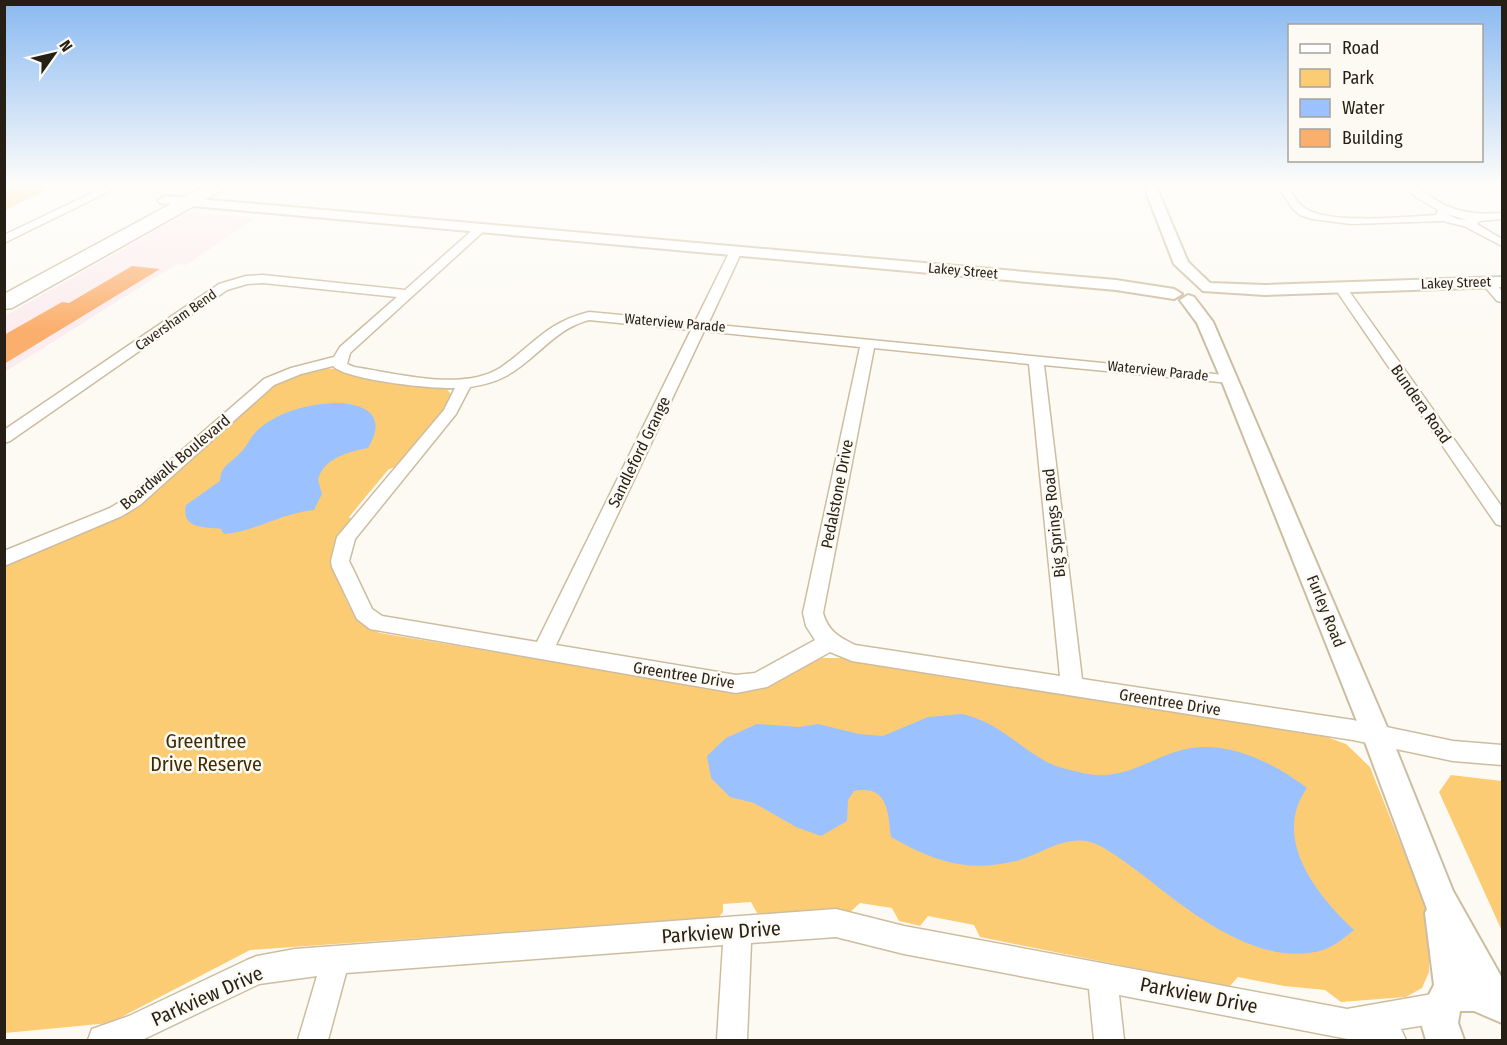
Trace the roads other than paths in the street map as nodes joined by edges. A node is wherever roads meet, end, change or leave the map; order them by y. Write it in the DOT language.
graph roads {
  1 [pos="19,233"];
  2 [pos="105,233"];
  3 [pos="133,233"];
  4 [pos="476,233"];
  5 [pos="536,233"];
  6 [pos="1169,233"];
  7 [pos="1488,233"];
  8 [pos="4,240"];
  9 [pos="1503,243"];
  10 [pos="736,250"];
  11 [pos="1181,264"];
  12 [pos="1495,282"];
  13 [pos="1340,287"];
  14 [pos="4,288"];
  15 [pos="1178,290"];
  16 [pos="408,294"];
  17 [pos="1208,298"];
  18 [pos="1503,298"];
  19 [pos="4,303"];
  20 [pos="700,326"];
  21 [pos="867,342"];
  22 [pos="1036,359"];
  23 [pos="340,360"];
  24 [pos="1230,379"];
  25 [pos="464,384"];
  26 [pos="4,438"];
  27 [pos="1503,520"];
  28 [pos="4,560"];
  29 [pos="829,642"];
  30 [pos="542,652"];
  31 [pos="1072,687"];
  32 [pos="1376,734"];
  33 [pos="1503,755"];
  34 [pos="1441,902"];
  35 [pos="738,930"];
  36 [pos="336,959"];
  37 [pos="1102,976"];
  38 [pos="1499,1003"];
  39 [pos="1445,1014"];
  40 [pos="1346,1023"];
  41 [pos="103,1041"];
  42 [pos="313,1041"];
  43 [pos="732,1041"];
  44 [pos="1109,1041"];
  45 [pos="1391,1041"];
  1 -- 8 [label="street"];
  2 -- 14 [label="main road"];
  3 -- 19 [label="main road"];
  4 -- 16 [label="street"];
  5 -- 10 [label="street, Lakey Street"];
  6 -- 11 [label="street, Furley Road"];
  7 -- 9 [label="street"];
  10 -- 15 [label="street, Lakey Street"];
  10 -- 20 [label="street, Sandleford Grange"];
  11 -- 15 [label="street"];
  11 -- 17 [label="street, Furley Road"];
  12 -- 13 [label="street, Lakey Street"];
  12 -- 18 [label="street"];
  13 -- 17 [label="street, Lakey Street"];
  13 -- 27 [label="street, Bundera Road"];
  15 -- 17 [label="street, Furley Road"];
  15 -- 17 [label="street, Lakey Street"];
  16 -- 23 [label="street"];
  16 -- 26 [label="street, Caversham Bend"];
  17 -- 24 [label="street, Furley Road"];
  20 -- 21 [label="street, Waterview Parade"];
  20 -- 25 [label="street, Waterview Parade"];
  20 -- 30 [label="street, Sandleford Grange"];
  21 -- 22 [label="street, Waterview Parade"];
  21 -- 29 [label="street, Pedalstone Drive"];
  22 -- 24 [label="street, Waterview Parade"];
  22 -- 31 [label="street, Big Springs Road"];
  23 -- 25 [label="street, Waterview Parade"];
  23 -- 28 [label="street, Boardwalk Boulevard"];
  24 -- 32 [label="street, Furley Road"];
  25 -- 30 [label="street, Greentree Drive"];
  29 -- 30 [label="street, Greentree Drive"];
  29 -- 31 [label="street, Greentree Drive"];
  31 -- 32 [label="street, Greentree Drive"];
  32 -- 33 [label="street, Greentree Drive"];
  32 -- 34 [label="street, Furley Road"];
  34 -- 38 [label="street, Furley Road"];
  34 -- 39 [label="street, Furley Road"];
  35 -- 36 [label="street, Parkview Drive"];
  35 -- 37 [label="street, Parkview Drive"];
  35 -- 43 [label="street"];
  36 -- 41 [label="street, Parkview Drive"];
  36 -- 42 [label="street"];
  37 -- 40 [label="street, Parkview Drive"];
  37 -- 44 [label="street"];
  38 -- 39 [label="street, Furley Road"];
  39 -- 40 [label="street, Parkview Drive"];
  40 -- 45 [label="street, Parkview Drive"];
}
